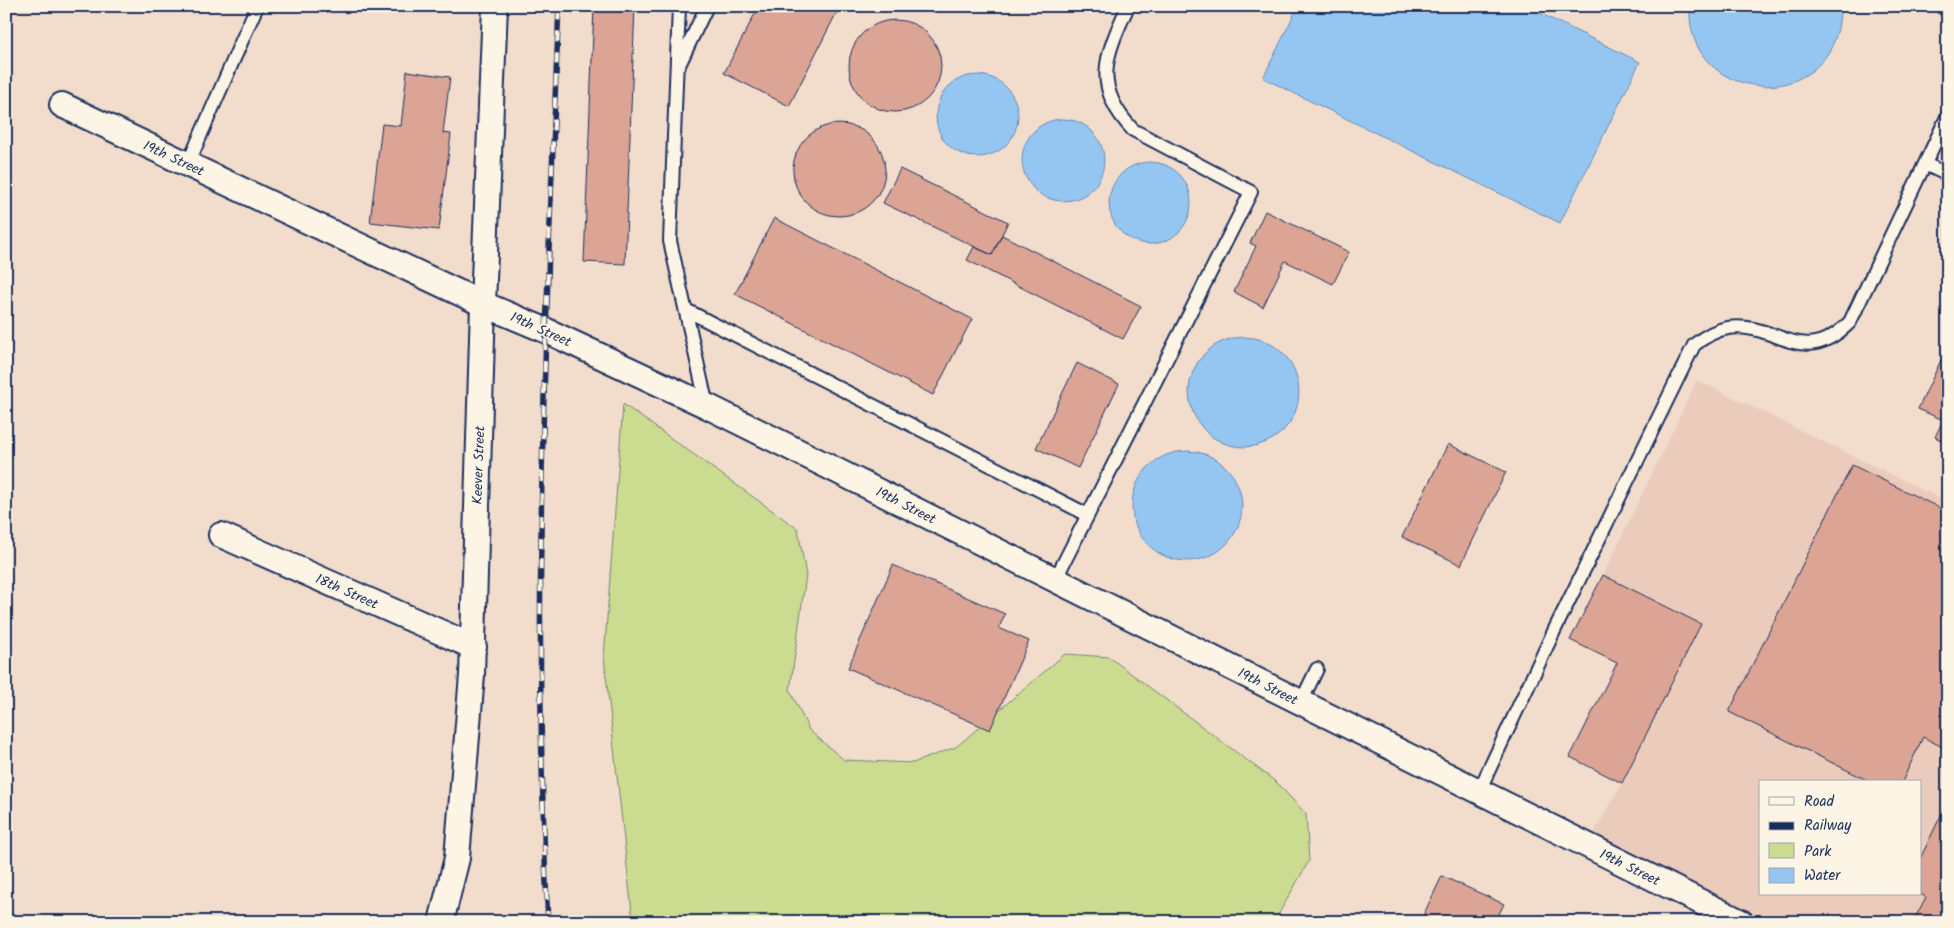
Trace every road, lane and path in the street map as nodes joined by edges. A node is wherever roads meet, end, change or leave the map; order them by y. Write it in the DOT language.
graph roads {
  1 [pos="257,6"];
  2 [pos="495,6"];
  3 [pos="679,6"];
  4 [pos="707,6"];
  5 [pos="1128,6"];
  6 [pos="1940,6"];
  7 [pos="1948,11"];
  8 [pos="677,69"];
  9 [pos="62,105"];
  10 [pos="1948,114"];
  11 [pos="188,164"];
  12 [pos="1924,164"];
  13 [pos="1948,175"];
  14 [pos="483,304"];
  15 [pos="686,310"];
  16 [pos="707,406"];
  17 [pos="1088,515"];
  18 [pos="221,535"];
  19 [pos="1055,580"];
  20 [pos="474,647"];
  21 [pos="1317,669"];
  22 [pos="1300,702"];
  23 [pos="1478,791"];
  24 [pos="441,922"];
  25 [pos="1741,922"];
  1 -- 11 [label="lane"];
  2 -- 14 [label="street, Keever Street"];
  3 -- 8 [label="lane"];
  4 -- 8 [label="lane"];
  5 -- 17 [label="lane"];
  6 -- 7 [label="lane"];
  8 -- 15 [label="lane"];
  9 -- 11 [label="street, 19th Street"];
  10 -- 12 [label="lane"];
  11 -- 14 [label="street, 19th Street"];
  12 -- 13 [label="lane"];
  12 -- 23 [label="lane"];
  14 -- 16 [label="street, 19th Street"];
  14 -- 20 [label="street, Keever Street"];
  15 -- 16 [label="lane"];
  15 -- 17 [label="lane"];
  16 -- 19 [label="street, 19th Street"];
  17 -- 19 [label="lane"];
  18 -- 20 [label="street, 18th Street"];
  19 -- 22 [label="street, 19th Street"];
  20 -- 24 [label="street, Keever Street"];
  21 -- 22 [label="lane"];
  22 -- 23 [label="street, 19th Street"];
  23 -- 25 [label="street, 19th Street"];
}
